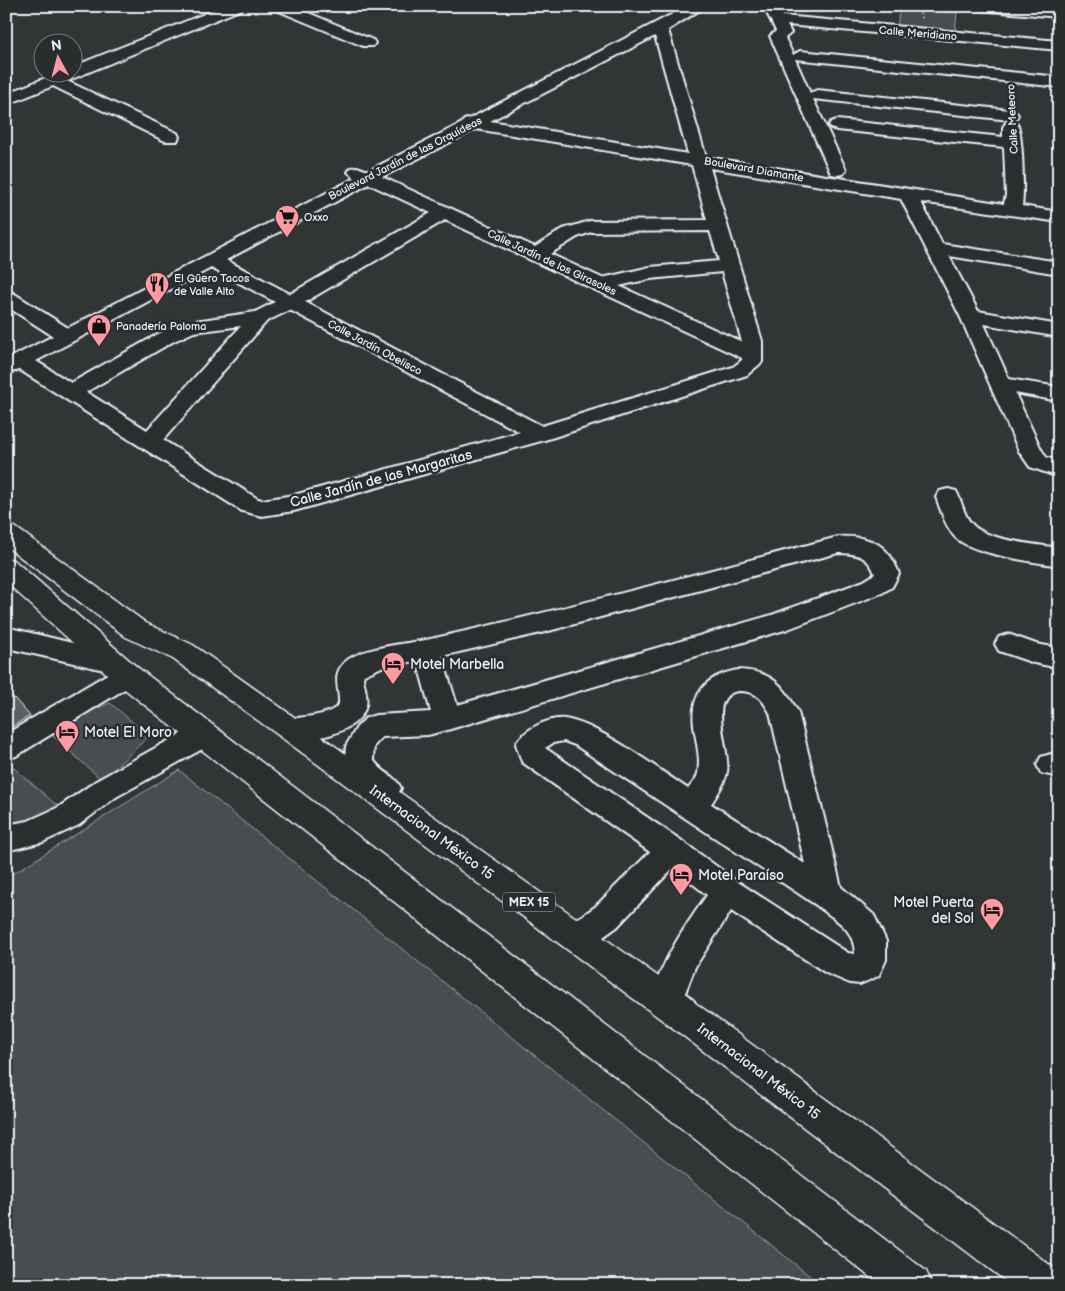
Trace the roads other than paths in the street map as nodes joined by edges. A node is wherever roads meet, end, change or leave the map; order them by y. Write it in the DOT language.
graph roads {
  1 [pos="237,6"];
  2 [pos="279,6"];
  3 [pos="670,6"];
  4 [pos="698,6"];
  5 [pos="771,6"];
  6 [pos="979,6"];
  7 [pos="1059,13"];
  8 [pos="781,26"];
  9 [pos="660,28"];
  10 [pos="922,33"];
  11 [pos="368,43"];
  12 [pos="1059,46"];
  13 [pos="800,56"];
  14 [pos="921,68"];
  15 [pos="82,70"];
  16 [pos="1010,77"];
  17 [pos="52,82"];
  18 [pos="57,82"];
  19 [pos="1059,82"];
  20 [pos="817,95"];
  21 [pos="6,100"];
  22 [pos="1010,115"];
  23 [pos="467,118"];
  24 [pos="837,125"];
  25 [pos="171,137"];
  26 [pos="1013,143"];
  27 [pos="697,154"];
  28 [pos="838,170"];
  29 [pos="360,173"];
  30 [pos="908,195"];
  31 [pos="1059,201"];
  32 [pos="1014,203"];
  33 [pos="444,212"];
  34 [pos="1059,217"];
  35 [pos="717,225"];
  36 [pos="934,248"];
  37 [pos="537,254"];
  38 [pos="211,260"];
  39 [pos="729,266"];
  40 [pos="1059,268"];
  41 [pos="602,284"];
  42 [pos="6,297"];
  43 [pos="290,302"];
  44 [pos="970,316"];
  45 [pos="260,317"];
  46 [pos="1059,331"];
  47 [pos="51,332"];
  48 [pos="753,355"];
  49 [pos="14,365"];
  50 [pos="1001,384"];
  51 [pos="70,392"];
  52 [pos="1059,394"];
  53 [pos="540,434"];
  54 [pos="149,442"];
  55 [pos="1059,470"];
  56 [pos="948,497"];
  57 [pos="6,524"];
  58 [pos="6,533"];
  59 [pos="1059,557"];
  60 [pos="6,567"];
  61 [pos="6,580"];
  62 [pos="127,623"];
  63 [pos="6,637"];
  64 [pos="1008,644"];
  65 [pos="427,650"];
  66 [pos="1059,658"];
  67 [pos="118,668"];
  68 [pos="447,718"];
  69 [pos="291,729"];
  70 [pos="203,735"];
  71 [pos="6,748"];
  72 [pos="692,806"];
  73 [pos="418,822"];
  74 [pos="6,838"];
  75 [pos="671,850"];
  76 [pos="727,892"];
  77 [pos="826,895"];
  78 [pos="572,934"];
  79 [pos="693,1022"];
  80 [pos="912,1285"];
  81 [pos="1044,1285"];
  1 -- 15 [label="street"];
  2 -- 11 [label="street"];
  3 -- 23 [label="street, Boulevard Jardín de las Orquídeas"];
  4 -- 9 [label="street, Boulevard Jardín de las Orquídeas"];
  5 -- 8 [label="street"];
  6 -- 7 [label="street"];
  8 -- 10 [label="street, Calle Meridiano"];
  8 -- 28 [label="street"];
  9 -- 23 [label="street, Boulevard Jardín de las Orquídeas"];
  9 -- 27 [label="street"];
  10 -- 12 [label="street, Calle Meridiano"];
  10 -- 14 [label="street"];
  13 -- 14 [label="street"];
  14 -- 16 [label="street"];
  16 -- 19 [label="street, Calle Meteoro"];
  16 -- 22 [label="street, Calle Meteoro"];
  17 -- 21 [label="street"];
  18 -- 25 [label="street"];
  20 -- 22 [label="street"];
  22 -- 26 [label="street, Calle Meteoro"];
  23 -- 27 [label="street, Boulevard Diamante"];
  23 -- 29 [label="street, Boulevard Jardín de las Orquídeas"];
  23 -- 29 [label="street, Boulevard Jardín de las Orquídeas"];
  24 -- 26 [label="street"];
  26 -- 32 [label="street, Calle Meteoro"];
  27 -- 28 [label="street, Boulevard Diamante"];
  27 -- 30 [label="street, Boulevard Diamante"];
  27 -- 35 [label="street"];
  28 -- 32 [label="street, Boulevard Diamante"];
  29 -- 33 [label="street, Calle Jardín de los Girasoles"];
  29 -- 38 [label="street, Boulevard Jardín de las Orquídeas"];
  29 -- 47 [label="street, Boulevard Jardín de las Orquídeas"];
  30 -- 32 [label="street, Boulevard Diamante"];
  30 -- 36 [label="street"];
  31 -- 32 [label="street, Boulevard Diamante"];
  32 -- 34 [label="street, Boulevard Diamante"];
  33 -- 37 [label="street, Calle Jardín de los Girasoles"];
  33 -- 43 [label="street"];
  35 -- 37 [label="street"];
  35 -- 39 [label="street"];
  36 -- 40 [label="street"];
  36 -- 44 [label="street"];
  37 -- 41 [label="street, Calle Jardín de los Girasoles"];
  38 -- 43 [label="street, Calle Jardín Obelisco"];
  38 -- 47 [label="street, Boulevard Jardín de las Orquídeas"];
  39 -- 41 [label="street"];
  39 -- 48 [label="street"];
  41 -- 48 [label="street, Calle Jardín de los Girasoles"];
  42 -- 47 [label="street"];
  43 -- 45 [label="street"];
  43 -- 53 [label="street, Calle Jardín Obelisco"];
  44 -- 46 [label="street"];
  44 -- 50 [label="street"];
  45 -- 51 [label="street"];
  45 -- 54 [label="street"];
  47 -- 49 [label="street, Boulevard Jardín de las Orquídeas"];
  48 -- 53 [label="street, Calle Jardín de las Margaritas"];
  49 -- 51 [label="street, Calle Jardín de las Margaritas"];
  50 -- 52 [label="street"];
  50 -- 55 [label="street"];
  51 -- 54 [label="street, Calle Jardín de las Margaritas"];
  53 -- 54 [label="street, Calle Jardín de las Margaritas"];
  56 -- 59 [label="street"];
  57 -- 62 [label="street"];
  58 -- 62 [label="main road, Internacional México 15 / MEX 15"];
  60 -- 67 [label="main road"];
  61 -- 67 [label="street"];
  62 -- 69 [label="main road, Internacional México 15 / MEX 15"];
  63 -- 67 [label="street"];
  64 -- 66 [label="street"];
  65 -- 68 [label="street"];
  65 -- 68 [label="street"];
  65 -- 69 [label="street"];
  67 -- 70 [label="main road"];
  67 -- 71 [label="street"];
  68 -- 73 [label="street"];
  69 -- 73 [label="main road, Internacional México 15 / MEX 15"];
  70 -- 74 [label="street"];
  70 -- 80 [label="main road"];
  72 -- 75 [label="street"];
  72 -- 77 [label="street"];
  72 -- 77 [label="street"];
  73 -- 78 [label="main road, Internacional México 15 / MEX 15"];
  75 -- 76 [label="street"];
  75 -- 78 [label="street"];
  76 -- 77 [label="street"];
  76 -- 79 [label="street"];
  78 -- 79 [label="main road, Internacional México 15 / MEX 15"];
  79 -- 81 [label="main road, Internacional México 15 / MEX 15"];
}
